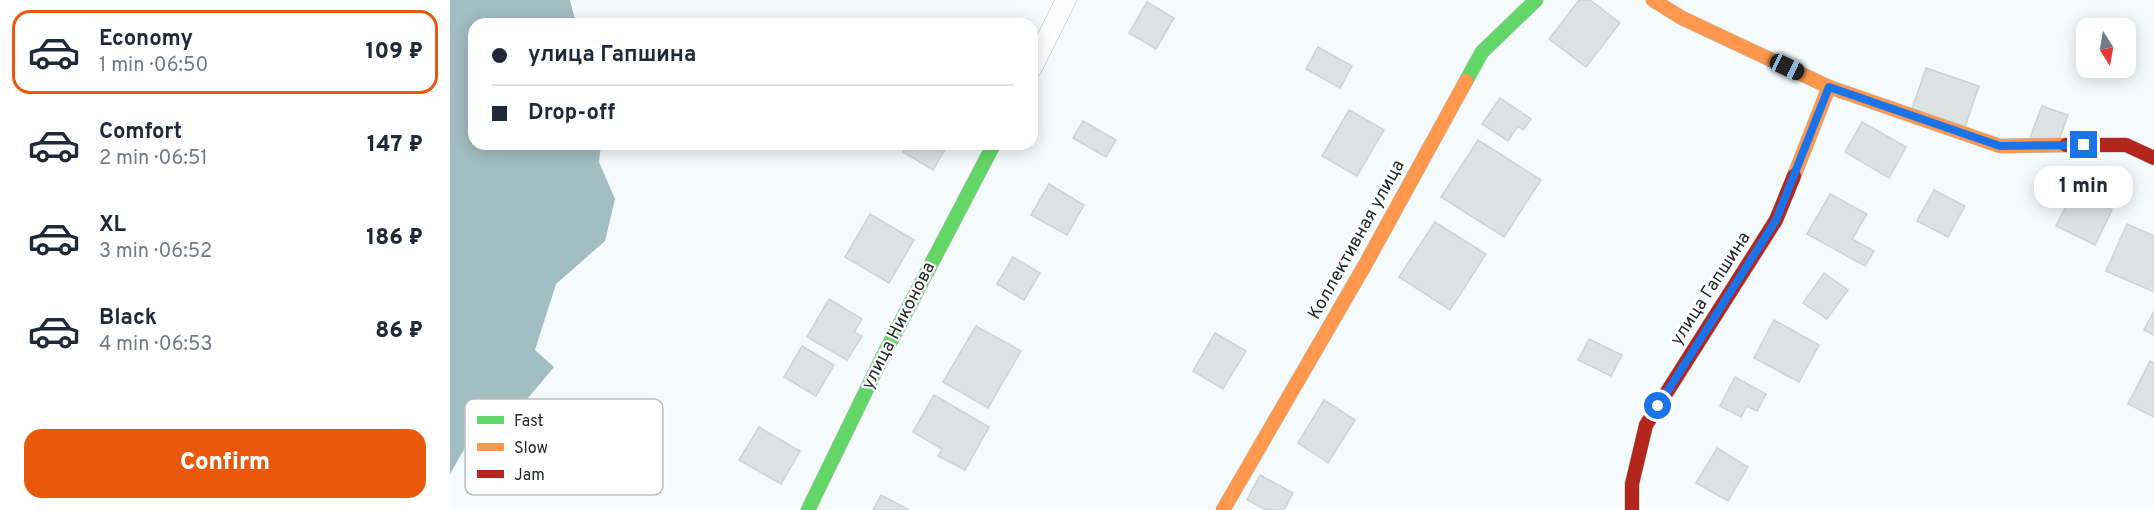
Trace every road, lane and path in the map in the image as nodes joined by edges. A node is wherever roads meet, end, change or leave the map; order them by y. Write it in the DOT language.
graph roads {
  1 [pos="1066,0"];
  2 [pos="1536,0"];
  3 [pos="1653,0"];
  4 [pos="1038,56"];
  5 [pos="1829,87"];
  6 [pos="991,150"];
  7 [pos="2154,158"];
  8 [pos="808,510"];
  9 [pos="1223,510"];
  10 [pos="1632,510"];
  1 -- 4 [label="street"];
  2 -- 9 [label="street, Коллективная улица"];
  3 -- 5 [label="street"];
  5 -- 7 [label="street"];
  5 -- 10 [label="street, улица Гапшина"];
  6 -- 8 [label="street, улица Никонова"];
}
